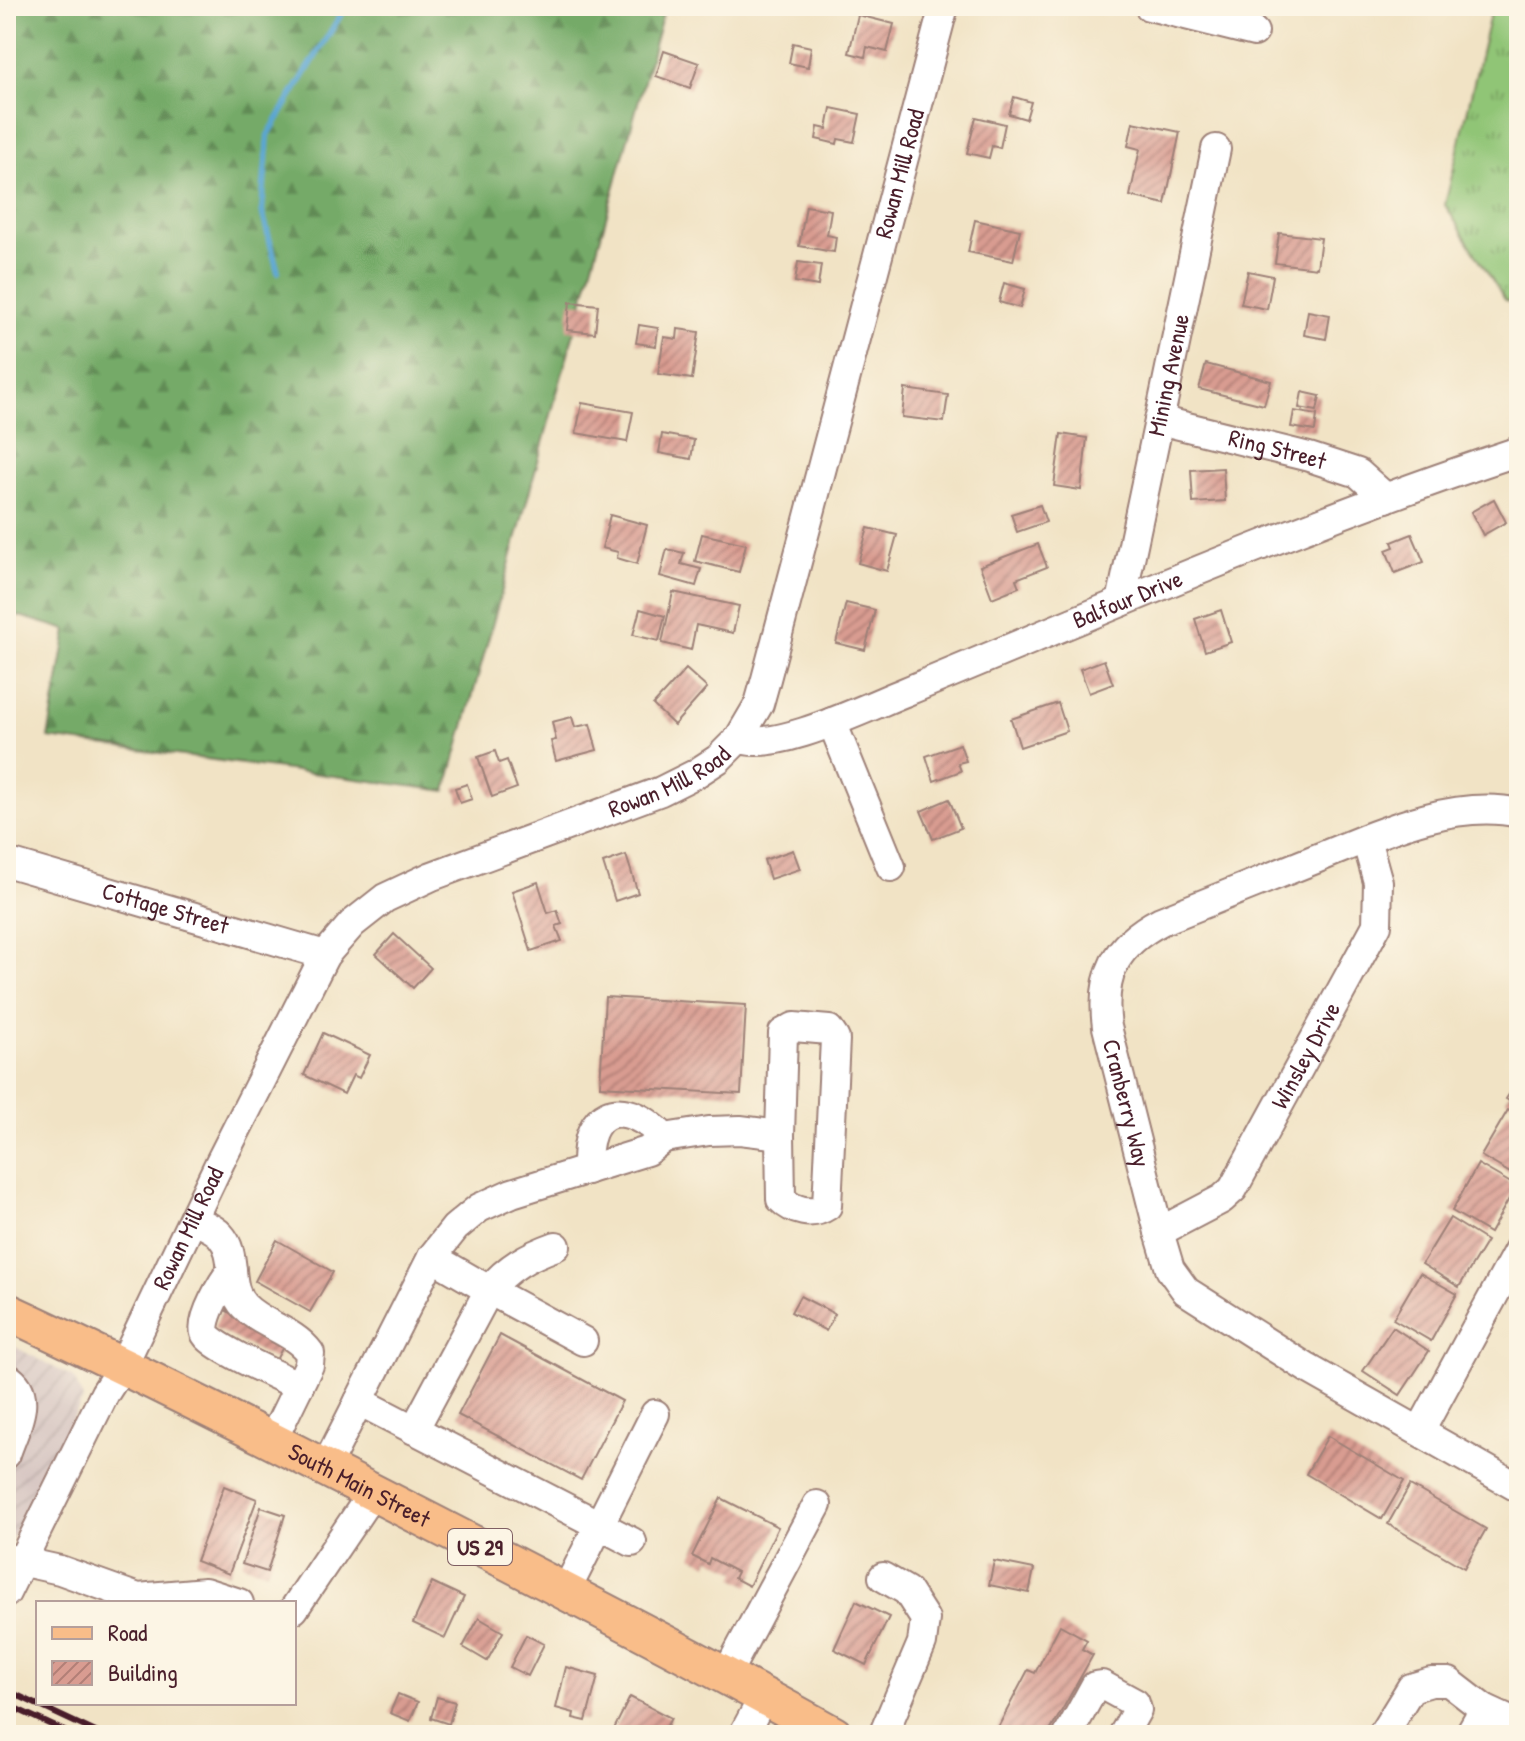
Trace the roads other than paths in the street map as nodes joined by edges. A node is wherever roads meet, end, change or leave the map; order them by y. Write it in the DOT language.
graph roads {
  1 [pos="944,6"];
  2 [pos="1149,6"];
  3 [pos="1254,32"];
  4 [pos="1216,149"];
  5 [pos="1159,420"];
  6 [pos="1519,451"];
  7 [pos="1386,498"];
  8 [pos="1121,602"];
  9 [pos="832,722"];
  10 [pos="739,738"];
  11 [pos="1519,813"];
  12 [pos="1366,839"];
  13 [pos="6,862"];
  14 [pos="891,867"];
  15 [pos="325,955"];
  16 [pos="780,1135"];
  17 [pos="664,1138"];
  18 [pos="587,1170"];
  19 [pos="193,1219"];
  20 [pos="1159,1232"];
  21 [pos="556,1246"];
  22 [pos="1519,1249"];
  23 [pos="432,1257"];
  24 [pos="226,1277"];
  25 [pos="489,1290"];
  26 [pos="6,1311"];
  27 [pos="583,1341"];
  28 [pos="123,1365"];
  29 [pos="6,1377"];
  30 [pos="299,1386"];
  31 [pos="359,1401"];
  32 [pos="655,1414"];
  33 [pos="414,1430"];
  34 [pos="1420,1431"];
  35 [pos="272,1441"];
  36 [pos="6,1454"];
  37 [pos="325,1468"];
  38 [pos="1519,1488"];
  39 [pos="373,1492"];
  40 [pos="817,1505"];
  41 [pos="599,1525"];
  42 [pos="632,1542"];
  43 [pos="13,1560"];
  44 [pos="883,1577"];
  45 [pos="566,1591"];
  46 [pos="6,1593"];
  47 [pos="233,1601"];
  48 [pos="296,1606"];
  49 [pos="726,1675"];
  50 [pos="764,1696"];
  51 [pos="1484,1709"];
  52 [pos="1519,1725"];
  53 [pos="743,1735"];
  54 [pos="834,1735"];
  55 [pos="883,1735"];
  56 [pos="1068,1735"];
  57 [pos="1123,1735"];
  58 [pos="1382,1735"];
  59 [pos="1469,1735"];
  1 -- 10 [label="street, Rowan Mill Road"];
  2 -- 3 [label="street"];
  4 -- 5 [label="street, Mining Avenue"];
  5 -- 7 [label="street, Ring Street"];
  5 -- 8 [label="street, Mining Avenue"];
  6 -- 7 [label="street, Balfour Drive"];
  7 -- 8 [label="street, Balfour Drive"];
  8 -- 9 [label="street, Balfour Drive"];
  9 -- 10 [label="street, Balfour Drive"];
  9 -- 14 [label="street"];
  10 -- 15 [label="street, Rowan Mill Road"];
  11 -- 12 [label="street, Cranberry Way"];
  12 -- 20 [label="street, Winsley Drive"];
  12 -- 20 [label="street, Cranberry Way"];
  13 -- 15 [label="street, Cottage Street"];
  15 -- 19 [label="street, Rowan Mill Road"];
  16 -- 16 [label="street"];
  16 -- 17 [label="street"];
  17 -- 18 [label="street"];
  17 -- 18 [label="street"];
  18 -- 23 [label="street"];
  19 -- 24 [label="street"];
  19 -- 28 [label="street, Rowan Mill Road"];
  20 -- 34 [label="street, Cranberry Way"];
  21 -- 25 [label="street"];
  22 -- 34 [label="street"];
  23 -- 25 [label="street"];
  23 -- 31 [label="street"];
  24 -- 30 [label="street"];
  24 -- 30 [label="street"];
  25 -- 27 [label="street"];
  25 -- 33 [label="street"];
  26 -- 28 [label="main road, South Main Street / US 29"];
  28 -- 35 [label="main road, South Main Street / US 29"];
  28 -- 43 [label="street, Rowan Mill Road"];
  29 -- 36 [label="street"];
  30 -- 35 [label="street"];
  31 -- 33 [label="street"];
  31 -- 37 [label="street"];
  32 -- 41 [label="street"];
  33 -- 41 [label="street"];
  34 -- 38 [label="street, Cranberry Way"];
  35 -- 37 [label="main road, South Main Street / US 29"];
  37 -- 39 [label="main road, South Main Street / US 29"];
  39 -- 45 [label="main road, South Main Street / US 29"];
  39 -- 48 [label="street"];
  40 -- 49 [label="street"];
  41 -- 42 [label="street"];
  41 -- 45 [label="street"];
  43 -- 46 [label="street, Rowan Mill Road"];
  43 -- 47 [label="street"];
  44 -- 55 [label="street"];
  45 -- 49 [label="main road, South Main Street / US 29"];
  49 -- 50 [label="main road, South Main Street / US 29"];
  50 -- 53 [label="street"];
  50 -- 54 [label="main road, South Main Street / US 29"];
  51 -- 52 [label="street"];
  51 -- 58 [label="street"];
  51 -- 59 [label="street"];
  56 -- 57 [label="street"];
}
